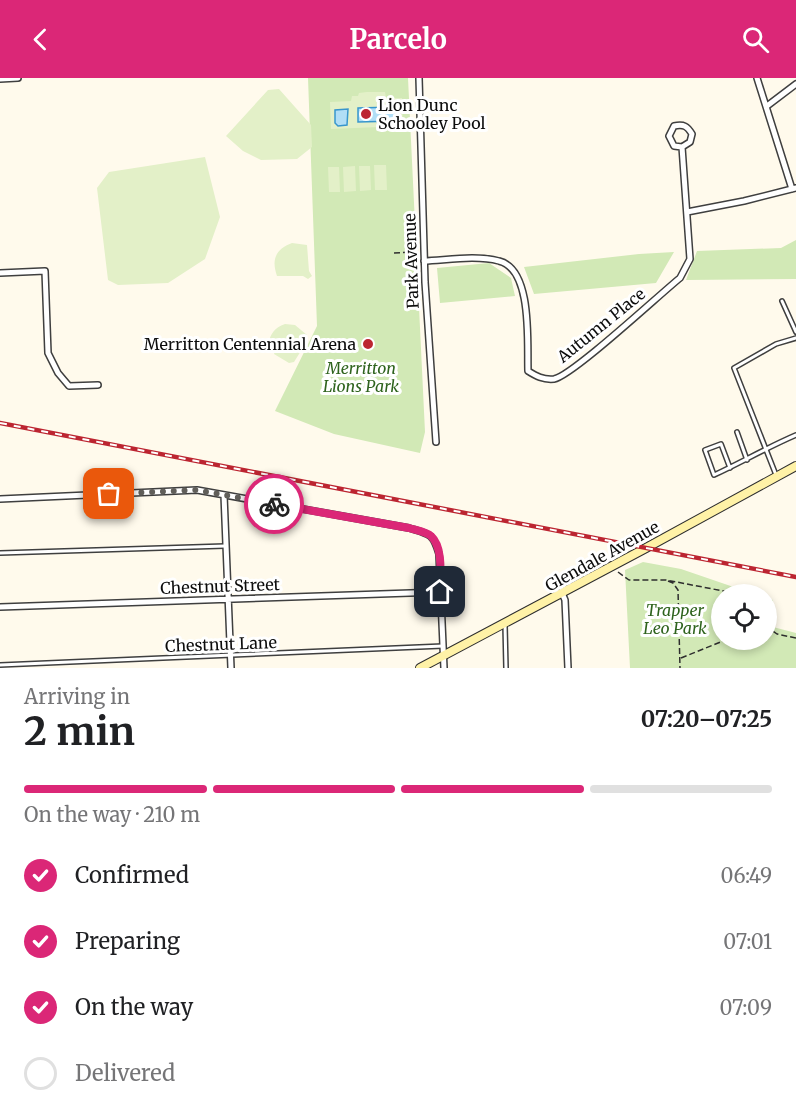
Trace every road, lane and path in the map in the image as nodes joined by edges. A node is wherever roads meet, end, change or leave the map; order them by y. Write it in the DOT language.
graph roads {
  1 [pos="18,78"];
  2 [pos="419,78"];
  3 [pos="758,78"];
  4 [pos="0,79"];
  5 [pos="796,84"];
  6 [pos="767,106"];
  7 [pos="682,147"];
  8 [pos="794,188"];
  9 [pos="687,212"];
  10 [pos="418,251"];
  11 [pos="394,253"];
  12 [pos="424,261"];
  13 [pos="0,273"];
  14 [pos="782,300"];
  15 [pos="796,332"];
  16 [pos="796,338"];
  17 [pos="98,385"];
  18 [pos="737,432"];
  19 [pos="796,435"];
  20 [pos="436,442"];
  21 [pos="766,448"];
  22 [pos="747,460"];
  23 [pos="796,466"];
  24 [pos="730,468"];
  25 [pos="777,476"];
  26 [pos="224,495"];
  27 [pos="0,499"];
  28 [pos="226,546"];
  29 [pos="0,553"];
  30 [pos="612,567"];
  31 [pos="666,580"];
  32 [pos="711,589"];
  33 [pos="440,592"];
  34 [pos="562,593"];
  35 [pos="229,599"];
  36 [pos="0,607"];
  37 [pos="504,624"];
  38 [pos="777,634"];
  39 [pos="796,638"];
  40 [pos="443,646"];
  41 [pos="711,646"];
  42 [pos="443,655"];
  43 [pos="231,656"];
  44 [pos="680,658"];
  45 [pos="0,665"];
  46 [pos="231,668"];
  47 [pos="420,668"];
  48 [pos="444,668"];
  49 [pos="506,668"];
  50 [pos="568,668"];
  51 [pos="680,668"];
  1 -- 4 [label="street"];
  2 -- 12 [label="street, Park Avenue"];
  3 -- 6 [label="street"];
  5 -- 6 [label="street"];
  6 -- 8 [label="street"];
  7 -- 7 [label="street, Autumn Place"];
  7 -- 9 [label="street, Autumn Place"];
  8 -- 9 [label="street"];
  9 -- 12 [label="street, Autumn Place"];
  10 -- 11 [label="path"];
  12 -- 20 [label="street, Park Avenue"];
  13 -- 17 [label="street"];
  14 -- 15 [label="lane"];
  16 -- 21 [label="lane"];
  18 -- 22 [label="lane"];
  19 -- 21 [label="lane"];
  21 -- 22 [label="lane"];
  21 -- 25 [label="lane"];
  22 -- 24 [label="lane"];
  23 -- 25 [label="main road, Glendale Avenue"];
  24 -- 24 [label="lane"];
  25 -- 30 [label="main road, Glendale Avenue"];
  26 -- 27 [label="street"];
  26 -- 28 [label="street"];
  26 -- 33 [label="street"];
  28 -- 29 [label="lane"];
  28 -- 35 [label="street"];
  30 -- 31 [label="path"];
  30 -- 34 [label="main road, Glendale Avenue"];
  31 -- 32 [label="path"];
  31 -- 44 [label="path"];
  33 -- 35 [label="street, Chestnut Street"];
  33 -- 40 [label="street"];
  34 -- 37 [label="main road, Glendale Avenue"];
  34 -- 50 [label="street"];
  35 -- 36 [label="street, Chestnut Street"];
  35 -- 43 [label="street"];
  37 -- 42 [label="main road, Glendale Avenue"];
  37 -- 49 [label="lane"];
  38 -- 39 [label="path"];
  40 -- 42 [label="street"];
  40 -- 43 [label="lane, Chestnut Lane"];
  41 -- 44 [label="path"];
  42 -- 47 [label="main road, Glendale Avenue"];
  42 -- 48 [label="street"];
  43 -- 45 [label="lane, Chestnut Lane"];
  43 -- 46 [label="street"];
  44 -- 51 [label="path"];
}
